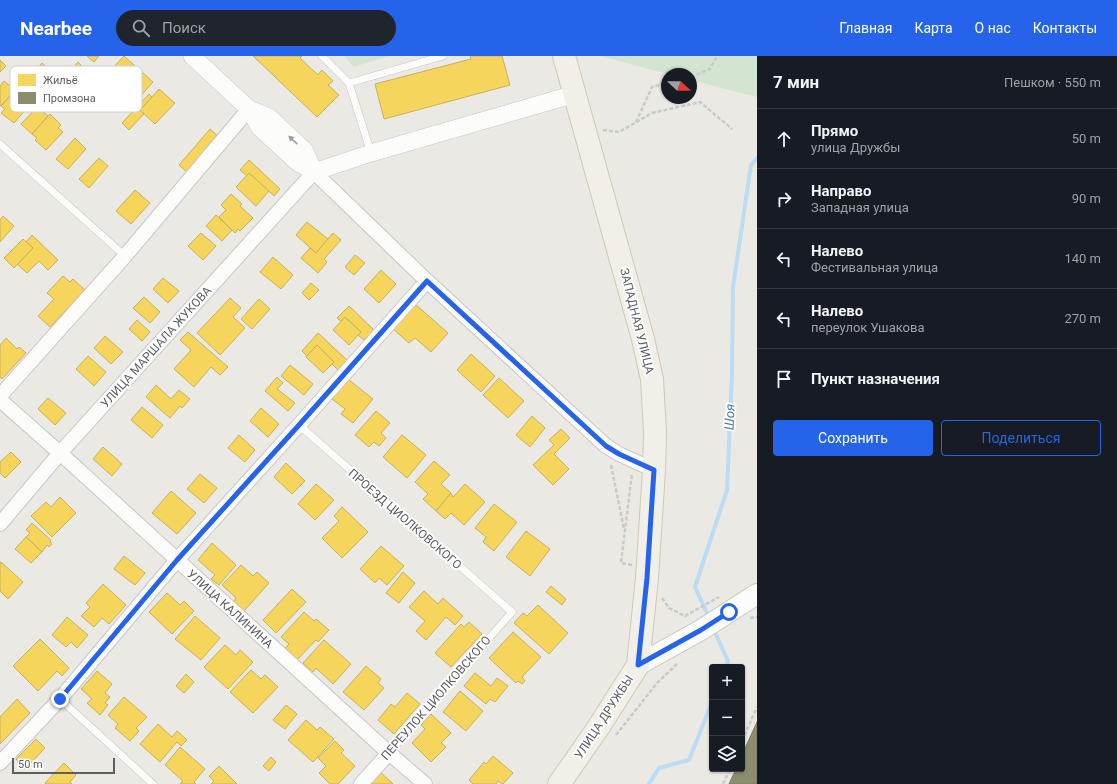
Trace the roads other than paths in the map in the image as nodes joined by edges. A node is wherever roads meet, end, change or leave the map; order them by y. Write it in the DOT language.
graph roads {
  1 [pos="192,56"];
  2 [pos="322,56"];
  3 [pos="443,56"];
  4 [pos="564,56"];
  5 [pos="349,82"];
  6 [pos="575,94"];
  7 [pos="249,109"];
  8 [pos="0,144"];
  9 [pos="371,154"];
  10 [pos="314,172"];
  11 [pos="125,256"];
  12 [pos="427,281"];
  13 [pos="0,396"];
  14 [pos="0,400"];
  15 [pos="299,425"];
  16 [pos="60,453"];
  17 [pos="654,470"];
  18 [pos="0,524"];
  19 [pos="177,560"];
  20 [pos="757,594"];
  21 [pos="512,612"];
  22 [pos="638,665"];
  23 [pos="60,699"];
  24 [pos="389,753"];
  25 [pos="0,763"];
  26 [pos="152,784"];
  27 [pos="361,784"];
  28 [pos="425,784"];
  29 [pos="558,784"];
  1 -- 7 [label="street"];
  2 -- 5 [label="lane"];
  3 -- 5 [label="lane"];
  4 -- 6 [label="main road, ЗАПАДНАЯ УЛИЦА"];
  5 -- 9 [label="lane"];
  6 -- 9 [label="street"];
  6 -- 17 [label="main road, ЗАПАДНАЯ УЛИЦА"];
  7 -- 10 [label="street"];
  7 -- 11 [label="street"];
  8 -- 11 [label="lane"];
  9 -- 10 [label="street"];
  10 -- 12 [label="street"];
  10 -- 16 [label="street, УЛИЦА МАРШАЛА ЖУКОВА"];
  11 -- 13 [label="street"];
  12 -- 15 [label="street"];
  12 -- 17 [label="street"];
  14 -- 16 [label="street, УЛИЦА КАЛИНИНА"];
  15 -- 19 [label="street"];
  15 -- 21 [label="lane, ПРОЕЗД ЦИОЛКОВСКОГО"];
  16 -- 18 [label="street, УЛИЦА МАРШАЛА ЖУКОВА"];
  16 -- 19 [label="street, УЛИЦА КАЛИНИНА"];
  17 -- 22 [label="main road, ЗАПАДНАЯ УЛИЦА"];
  19 -- 23 [label="street"];
  19 -- 24 [label="street, УЛИЦА КАЛИНИНА"];
  20 -- 22 [label="main road, УЛИЦА ДРУЖБЫ"];
  21 -- 24 [label="lane, ПЕРЕУЛОК ЦИОЛКОВСКОГО"];
  22 -- 29 [label="main road, УЛИЦА ДРУЖБЫ"];
  23 -- 25 [label="street"];
  23 -- 26 [label="lane"];
  24 -- 27 [label="street, ПЕРЕУЛОК ЦИОЛКОВСКОГО"];
  24 -- 28 [label="street, УЛИЦА КАЛИНИНА"];
}
